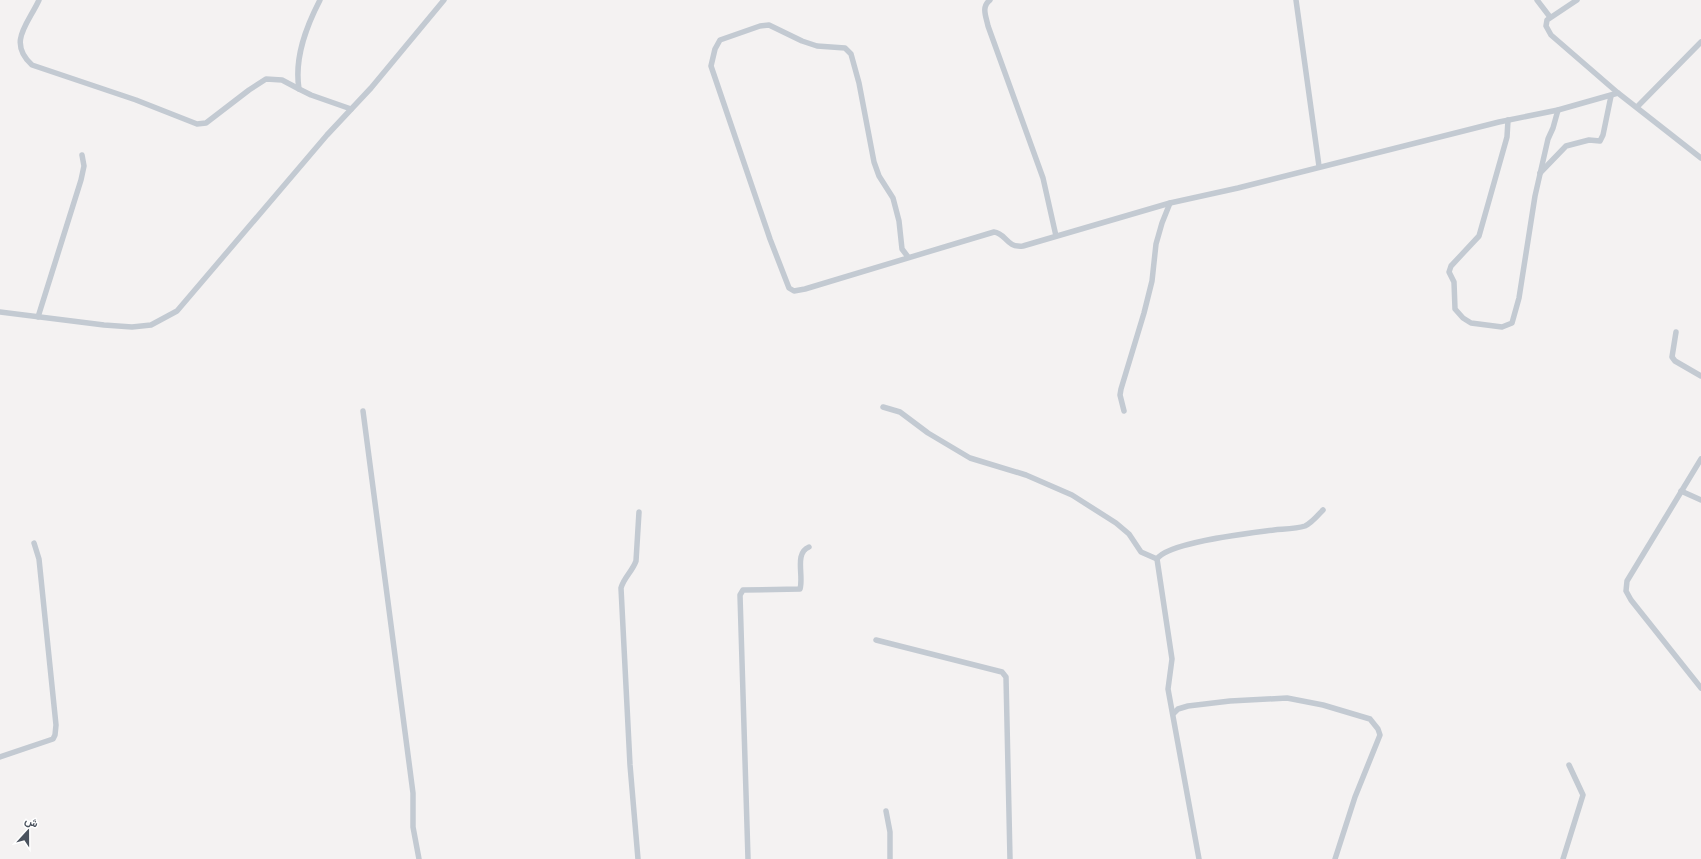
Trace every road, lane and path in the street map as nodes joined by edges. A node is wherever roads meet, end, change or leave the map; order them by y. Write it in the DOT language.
graph roads {
  1 [pos="39,0"];
  2 [pos="320,0"];
  3 [pos="444,0"];
  4 [pos="990,0"];
  5 [pos="1296,0"];
  6 [pos="1537,0"];
  7 [pos="1577,0"];
  8 [pos="1550,17"];
  9 [pos="1701,42"];
  10 [pos="298,89"];
  11 [pos="1618,93"];
  12 [pos="1611,96"];
  13 [pos="1637,107"];
  14 [pos="351,109"];
  15 [pos="1558,110"];
  16 [pos="1508,120"];
  17 [pos="82,155"];
  18 [pos="1701,158"];
  19 [pos="1319,166"];
  20 [pos="1540,173"];
  21 [pos="1170,203"];
  22 [pos="1056,236"];
  23 [pos="908,257"];
  24 [pos="0,312"];
  25 [pos="38,317"];
  26 [pos="1676,332"];
  27 [pos="1701,376"];
  28 [pos="884,407"];
  29 [pos="363,411"];
  30 [pos="1124,411"];
  31 [pos="1701,459"];
  32 [pos="1681,491"];
  33 [pos="1701,500"];
  34 [pos="1323,510"];
  35 [pos="639,512"];
  36 [pos="34,543"];
  37 [pos="809,547"];
  38 [pos="1157,559"];
  39 [pos="876,640"];
  40 [pos="1701,688"];
  41 [pos="1174,713"];
  42 [pos="0,757"];
  43 [pos="1569,765"];
  44 [pos="886,811"];
  45 [pos="419,859"];
  46 [pos="638,859"];
  47 [pos="748,859"];
  48 [pos="890,859"];
  49 [pos="1010,859"];
  50 [pos="1199,859"];
  51 [pos="1335,859"];
  52 [pos="1563,859"];
  1 -- 10 [label="street"];
  2 -- 10 [label="street"];
  3 -- 14 [label="street"];
  4 -- 22 [label="street"];
  5 -- 19 [label="street"];
  6 -- 8 [label="street"];
  7 -- 8 [label="street"];
  8 -- 11 [label="street"];
  9 -- 13 [label="street"];
  10 -- 14 [label="street"];
  11 -- 12 [label="street"];
  11 -- 13 [label="street"];
  12 -- 15 [label="street"];
  12 -- 20 [label="street"];
  13 -- 18 [label="street"];
  14 -- 25 [label="street"];
  15 -- 16 [label="street"];
  15 -- 20 [label="street"];
  16 -- 19 [label="street"];
  16 -- 20 [label="street"];
  17 -- 25 [label="street"];
  19 -- 21 [label="street"];
  21 -- 22 [label="street"];
  21 -- 30 [label="street"];
  22 -- 23 [label="street"];
  23 -- 23 [label="street"];
  24 -- 25 [label="street"];
  26 -- 27 [label="street"];
  28 -- 38 [label="street"];
  29 -- 45 [label="street"];
  31 -- 32 [label="street"];
  32 -- 33 [label="street"];
  32 -- 40 [label="street"];
  34 -- 38 [label="street"];
  35 -- 46 [label="street"];
  36 -- 42 [label="street"];
  37 -- 47 [label="street"];
  38 -- 41 [label="street"];
  39 -- 49 [label="street"];
  41 -- 50 [label="street"];
  41 -- 51 [label="street"];
  43 -- 52 [label="street"];
  44 -- 48 [label="street"];
}
